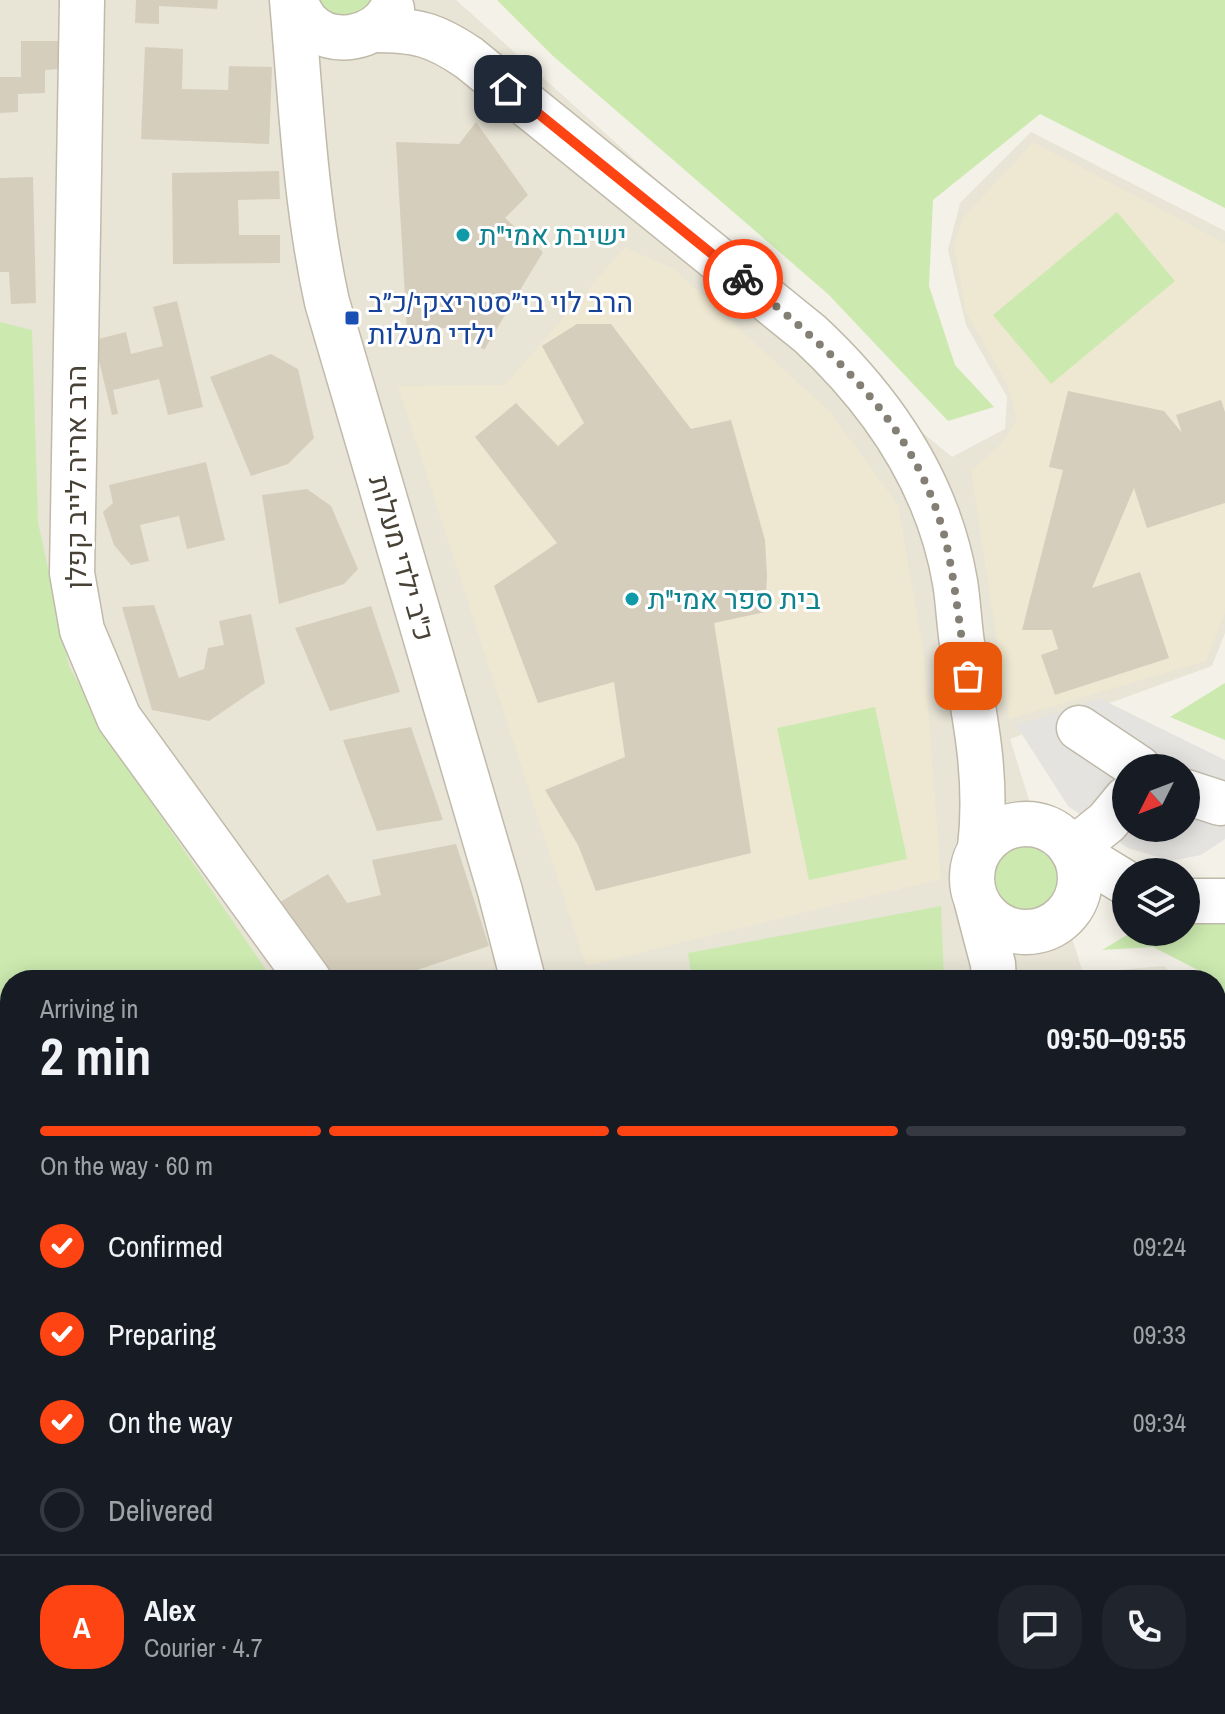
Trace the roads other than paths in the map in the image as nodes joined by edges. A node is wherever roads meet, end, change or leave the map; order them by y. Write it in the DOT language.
graph roads {
  1 [pos="82,0"];
  2 [pos="293,0"];
  3 [pos="419,0"];
  4 [pos="371,23"];
  5 [pos="485,71"];
  6 [pos="303,133"];
  7 [pos="979,724"];
  8 [pos="1079,728"];
  9 [pos="1118,754"];
  10 [pos="1112,816"];
  11 [pos="1058,838"];
  12 [pos="980,848"];
  13 [pos="1112,874"];
  14 [pos="1200,901"];
  15 [pos="1225,901"];
  16 [pos="977,903"];
  17 [pos="1112,905"];
  18 [pos="1052,925"];
  19 [pos="302,970"];
  20 [pos="520,970"];
  21 [pos="993,970"];
  22 [pos="1016,970"];
  1 -- 19 [label="street, הרב אריה לייב קפלן"];
  2 -- 4 [label="street"];
  2 -- 6 [label="street, כ\"ב ילדי מעלות"];
  3 -- 5 [label="street"];
  4 -- 5 [label="street"];
  4 -- 6 [label="street, כ\"ב ילדי מעלות"];
  5 -- 7 [label="street"];
  6 -- 20 [label="street, כ\"ב ילדי מעלות"];
  7 -- 11 [label="street"];
  7 -- 12 [label="street"];
  8 -- 9 [label="street"];
  10 -- 11 [label="street"];
  11 -- 12 [label="street"];
  11 -- 13 [label="street"];
  11 -- 18 [label="street"];
  12 -- 16 [label="street"];
  14 -- 15 [label="street"];
  16 -- 18 [label="street"];
  16 -- 21 [label="street"];
  17 -- 18 [label="street"];
  18 -- 22 [label="street"];
}
